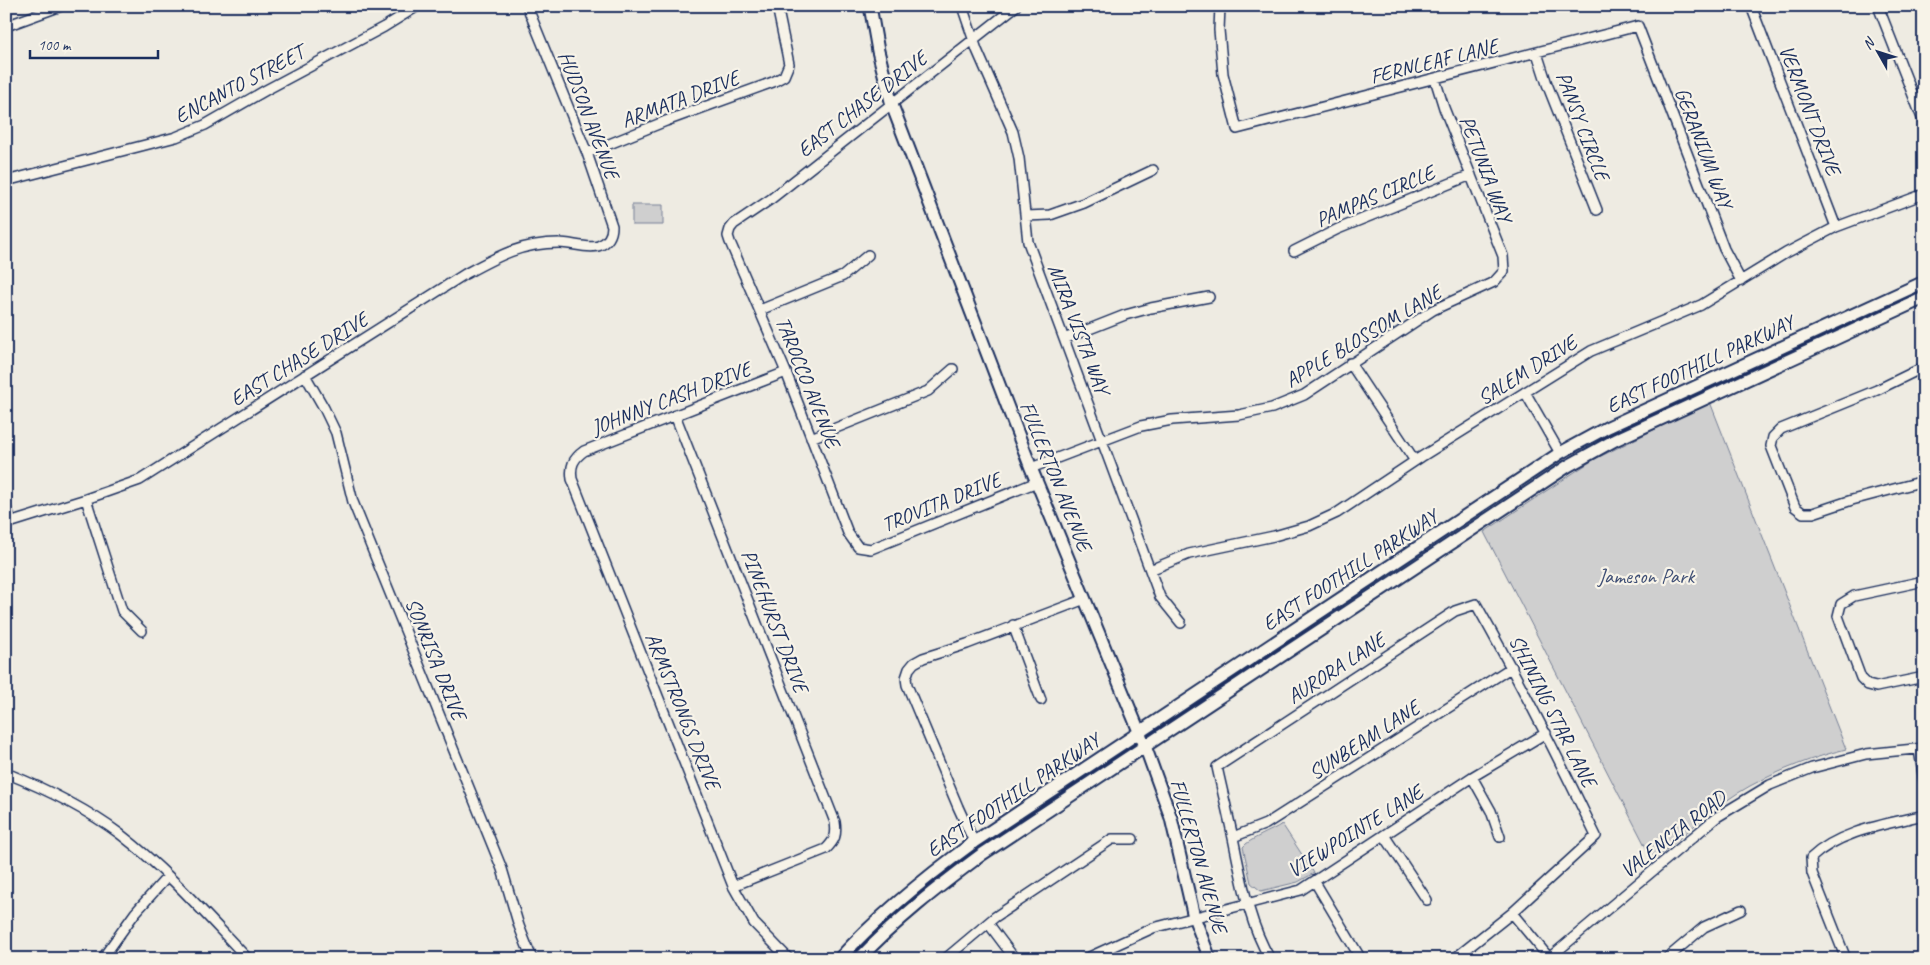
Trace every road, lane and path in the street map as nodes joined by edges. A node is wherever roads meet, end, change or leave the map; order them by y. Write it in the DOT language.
graph roads {
  1 [pos="61,6"];
  2 [pos="418,6"];
  3 [pos="528,6"];
  4 [pos="777,6"];
  5 [pos="870,6"];
  6 [pos="962,6"];
  7 [pos="1016,6"];
  8 [pos="1220,6"];
  9 [pos="1751,6"];
  10 [pos="1878,6"];
  11 [pos="6,26"];
  12 [pos="1638,26"];
  13 [pos="974,38"];
  14 [pos="1537,53"];
  15 [pos="1435,78"];
  16 [pos="892,105"];
  17 [pos="1923,121"];
  18 [pos="587,153"];
  19 [pos="1153,170"];
  20 [pos="1470,175"];
  21 [pos="6,181"];
  22 [pos="1924,194"];
  23 [pos="1597,210"];
  24 [pos="1026,216"];
  25 [pos="1836,227"];
  26 [pos="730,229"];
  27 [pos="610,238"];
  28 [pos="1294,251"];
  29 [pos="868,255"];
  30 [pos="1504,271"];
  31 [pos="1741,281"];
  32 [pos="1924,282"];
  33 [pos="1209,297"];
  34 [pos="1924,298"];
  35 [pos="760,310"];
  36 [pos="1064,339"];
  37 [pos="1350,363"];
  38 [pos="1924,367"];
  39 [pos="953,369"];
  40 [pos="786,372"];
  41 [pos="305,375"];
  42 [pos="1525,392"];
  43 [pos="675,415"];
  44 [pos="811,438"];
  45 [pos="1103,441"];
  46 [pos="1560,453"];
  47 [pos="1415,461"];
  48 [pos="573,462"];
  49 [pos="1031,468"];
  50 [pos="1924,481"];
  51 [pos="1037,482"];
  52 [pos="86,499"];
  53 [pos="6,507"];
  54 [pos="9,523"];
  55 [pos="858,547"];
  56 [pos="1150,570"];
  57 [pos="1924,581"];
  58 [pos="1085,599"];
  59 [pos="1476,604"];
  60 [pos="1181,623"];
  61 [pos="1013,625"];
  62 [pos="142,631"];
  63 [pos="1512,667"];
  64 [pos="1924,677"];
  65 [pos="1041,700"];
  66 [pos="1138,732"];
  67 [pos="1546,733"];
  68 [pos="1144,746"];
  69 [pos="1921,749"];
  70 [pos="6,772"];
  71 [pos="1472,777"];
  72 [pos="1924,781"];
  73 [pos="1924,816"];
  74 [pos="1384,835"];
  75 [pos="1233,837"];
  76 [pos="1500,837"];
  77 [pos="1133,839"];
  78 [pos="974,842"];
  79 [pos="168,876"];
  80 [pos="1315,882"];
  81 [pos="733,886"];
  82 [pos="1427,900"];
  83 [pos="1247,903"];
  84 [pos="1741,910"];
  85 [pos="1512,913"];
  86 [pos="1194,917"];
  87 [pos="988,923"];
  88 [pos="1549,958"];
  89 [pos="102,959"];
  90 [pos="248,959"];
  91 [pos="532,959"];
  92 [pos="790,959"];
  93 [pos="840,959"];
  94 [pos="860,959"];
  95 [pos="945,959"];
  96 [pos="1015,959"];
  97 [pos="1085,959"];
  98 [pos="1210,959"];
  99 [pos="1270,959"];
  100 [pos="1361,959"];
  101 [pos="1454,959"];
  102 [pos="1666,959"];
  103 [pos="1846,959"];
  1 -- 11 [label="street"];
  2 -- 21 [label="street, ENCANTO STREET"];
  3 -- 18 [label="street, HUDSON AVENUE"];
  4 -- 18 [label="street, ARMATA DRIVE"];
  5 -- 16 [label="main road, FULLERTON AVENUE"];
  6 -- 13 [label="street, MIRA VISTA WAY"];
  7 -- 13 [label="street, EAST CHASE DRIVE"];
  8 -- 15 [label="street, FERNLEAF LANE"];
  9 -- 25 [label="street, VERMONT DRIVE"];
  10 -- 17 [label="street"];
  12 -- 14 [label="street, FERNLEAF LANE"];
  12 -- 31 [label="street, GERANIUM WAY"];
  13 -- 16 [label="street, EAST CHASE DRIVE"];
  13 -- 24 [label="street, MIRA VISTA WAY"];
  14 -- 15 [label="street, FERNLEAF LANE"];
  14 -- 23 [label="street, PANSY CIRCLE"];
  15 -- 20 [label="street, PETUNIA WAY"];
  16 -- 26 [label="street, EAST CHASE DRIVE"];
  16 -- 49 [label="main road, FULLERTON AVENUE"];
  18 -- 27 [label="street, HUDSON AVENUE"];
  19 -- 24 [label="street"];
  20 -- 28 [label="street, PAMPAS CIRCLE"];
  20 -- 30 [label="street, PETUNIA WAY"];
  22 -- 25 [label="street, SALEM DRIVE"];
  24 -- 36 [label="street, MIRA VISTA WAY"];
  25 -- 31 [label="street, SALEM DRIVE"];
  26 -- 35 [label="street, TAROCCO AVENUE"];
  27 -- 41 [label="street, EAST CHASE DRIVE"];
  29 -- 35 [label="street"];
  30 -- 37 [label="street, APPLE BLOSSOM LANE"];
  31 -- 42 [label="street, SALEM DRIVE"];
  32 -- 46 [label="main road, EAST FOOTHILL PARKWAY"];
  33 -- 36 [label="street"];
  34 -- 68 [label="main road, EAST FOOTHILL PARKWAY"];
  35 -- 40 [label="street, TAROCCO AVENUE"];
  36 -- 45 [label="street, MIRA VISTA WAY"];
  37 -- 45 [label="street, APPLE BLOSSOM LANE"];
  37 -- 47 [label="street"];
  38 -- 50 [label="street"];
  39 -- 44 [label="street"];
  40 -- 43 [label="street, JOHNNY CASH DRIVE"];
  40 -- 44 [label="street, TAROCCO AVENUE"];
  41 -- 52 [label="street, EAST CHASE DRIVE"];
  41 -- 91 [label="street, SONRISA DRIVE"];
  42 -- 46 [label="street"];
  42 -- 47 [label="street, SALEM DRIVE"];
  43 -- 48 [label="street, JOHNNY CASH DRIVE"];
  43 -- 81 [label="street, PINEHURST DRIVE"];
  44 -- 55 [label="street, TAROCCO AVENUE"];
  45 -- 49 [label="street, APPLE BLOSSOM LANE"];
  45 -- 56 [label="street, MIRA VISTA WAY"];
  46 -- 66 [label="main road, EAST FOOTHILL PARKWAY"];
  47 -- 56 [label="street, SALEM DRIVE"];
  48 -- 81 [label="street, ARMSTRONGS DRIVE"];
  49 -- 51 [label="main road, FULLERTON AVENUE"];
  51 -- 55 [label="street, TROVITA DRIVE"];
  51 -- 58 [label="main road, FULLERTON AVENUE"];
  52 -- 54 [label="street, EAST CHASE DRIVE"];
  52 -- 62 [label="street"];
  53 -- 54 [label="street"];
  56 -- 60 [label="street, MIRA VISTA WAY"];
  57 -- 64 [label="street"];
  58 -- 61 [label="street"];
  58 -- 66 [label="main road, FULLERTON AVENUE"];
  59 -- 63 [label="street, SHINING STAR LANE"];
  59 -- 75 [label="street, AURORA LANE"];
  61 -- 65 [label="street"];
  61 -- 78 [label="street"];
  63 -- 67 [label="street, SHINING STAR LANE"];
  63 -- 75 [label="street, SUNBEAM LANE"];
  66 -- 68 [label="main road, FULLERTON AVENUE"];
  66 -- 78 [label="main road, EAST FOOTHILL PARKWAY"];
  67 -- 71 [label="street, VIEWPOINTE LANE"];
  67 -- 85 [label="street, SHINING STAR LANE"];
  68 -- 86 [label="main road, FULLERTON AVENUE"];
  68 -- 94 [label="main road, EAST FOOTHILL PARKWAY"];
  69 -- 72 [label="street"];
  69 -- 88 [label="street, VALENCIA ROAD"];
  70 -- 79 [label="street"];
  71 -- 74 [label="street, VIEWPOINTE LANE"];
  71 -- 76 [label="street"];
  73 -- 103 [label="street"];
  74 -- 80 [label="street, VIEWPOINTE LANE"];
  74 -- 82 [label="street"];
  75 -- 83 [label="street"];
  77 -- 87 [label="street"];
  78 -- 93 [label="main road, EAST FOOTHILL PARKWAY"];
  79 -- 89 [label="street"];
  79 -- 90 [label="street"];
  80 -- 83 [label="street, VIEWPOINTE LANE"];
  80 -- 100 [label="street"];
  81 -- 92 [label="street, ARMSTRONGS DRIVE"];
  83 -- 86 [label="street, VIEWPOINTE LANE"];
  83 -- 99 [label="street"];
  84 -- 102 [label="street"];
  85 -- 88 [label="street"];
  85 -- 101 [label="street"];
  86 -- 97 [label="street, VIEWPOINTE LANE"];
  86 -- 98 [label="main road, FULLERTON AVENUE"];
  87 -- 95 [label="street"];
  87 -- 96 [label="street"];
}
